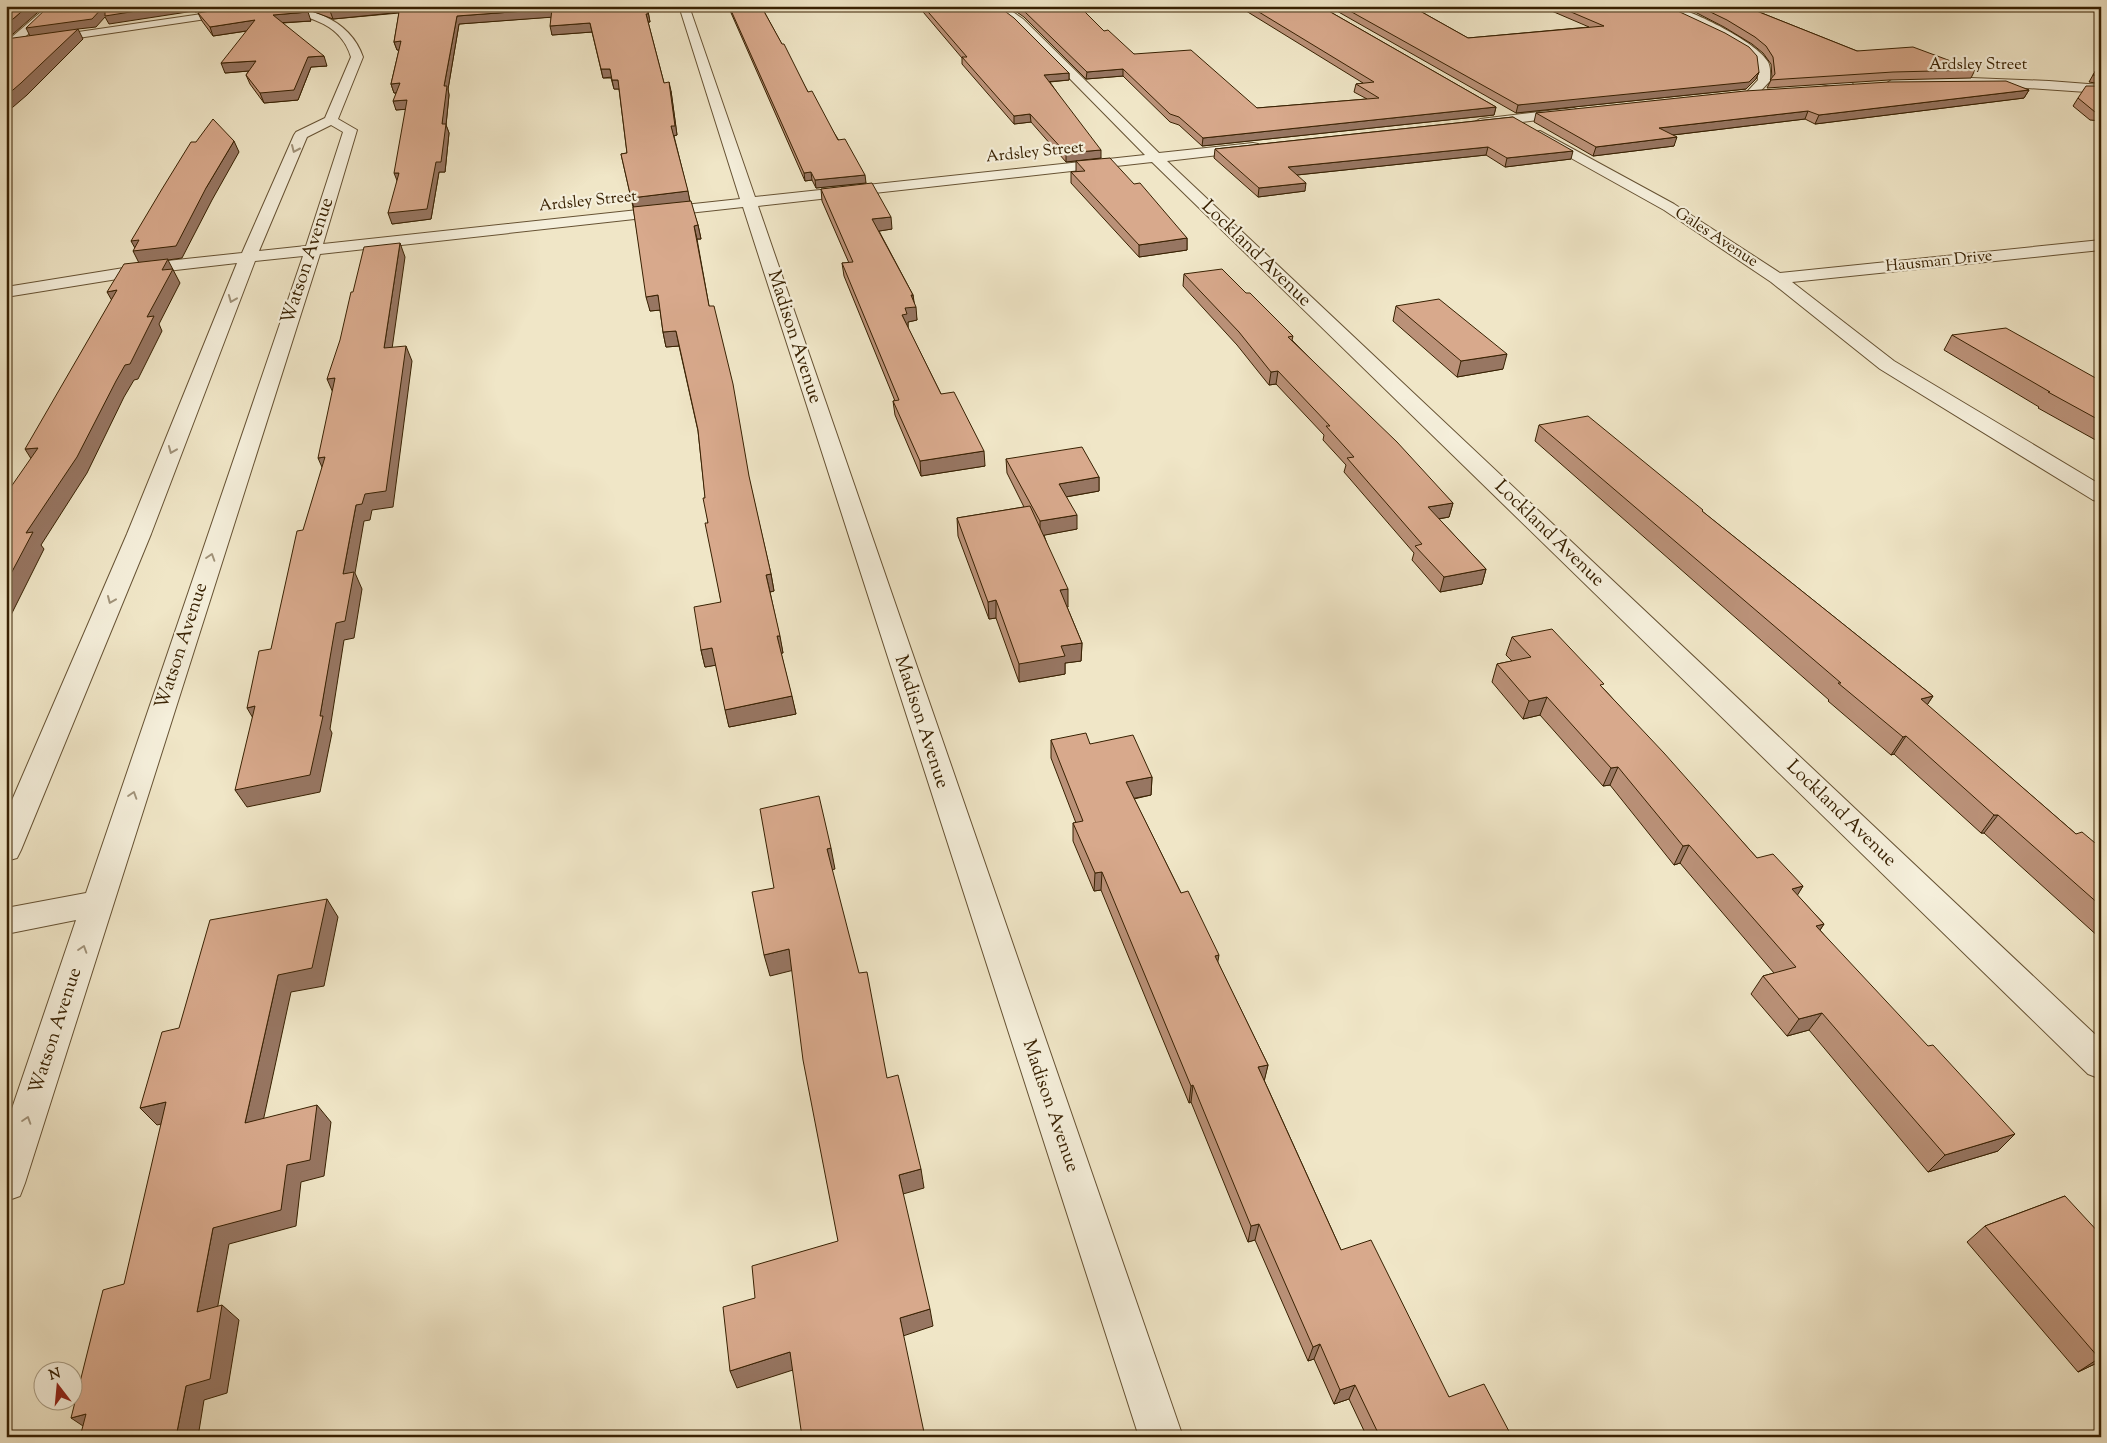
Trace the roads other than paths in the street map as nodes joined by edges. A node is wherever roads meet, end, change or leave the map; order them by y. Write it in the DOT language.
graph roads {
  1 [pos="55,6"];
  2 [pos="684,6"];
  3 [pos="997,6"];
  4 [pos="1660,6"];
  5 [pos="270,7"];
  6 [pos="245,10"];
  7 [pos="8,46"];
  8 [pos="1774,69"];
  9 [pos="1877,84"];
  10 [pos="2101,89"];
  11 [pos="1800,90"];
  12 [pos="1771,92"];
  13 [pos="1751,94"];
  14 [pos="1733,96"];
  15 [pos="1495,109"];
  16 [pos="1590,110"];
  17 [pos="1512,119"];
  18 [pos="331,120"];
  19 [pos="1462,124"];
  20 [pos="1264,146"];
  21 [pos="1154,157"];
  22 [pos="750,202"];
  23 [pos="2101,245"];
  24 [pos="313,250"];
  25 [pos="248,258"];
  26 [pos="1777,278"];
  27 [pos="6,292"];
  28 [pos="2101,495"];
  29 [pos="6,850"];
  30 [pos="98,903"];
  31 [pos="6,921"];
  32 [pos="2101,1063"];
  33 [pos="6,1183"];
  34 [pos="1161,1437"];
  1 -- 7 [label="street"];
  2 -- 22 [label="street, Madison Avenue"];
  3 -- 21 [label="street, Lockland Avenue"];
  4 -- 8 [label="street"];
  5 -- 18 [label="street"];
  6 -- 7 [label="street"];
  8 -- 11 [label="street"];
  8 -- 13 [label="street"];
  9 -- 10 [label="street, Ardsley Street"];
  12 -- 13 [label="street"];
  13 -- 14 [label="street"];
  15 -- 17 [label="street, Gales Avenue"];
  16 -- 17 [label="street"];
  17 -- 19 [label="street"];
  17 -- 26 [label="street, Gales Avenue"];
  18 -- 24 [label="street, Watson Avenue"];
  18 -- 25 [label="street, one-way"];
  20 -- 21 [label="street, Ardsley Street"];
  21 -- 22 [label="street, Ardsley Street"];
  21 -- 32 [label="street, Lockland Avenue"];
  22 -- 24 [label="street, Ardsley Street"];
  22 -- 34 [label="street, Madison Avenue"];
  23 -- 26 [label="street, Hausman Drive"];
  24 -- 25 [label="street, Ardsley Street"];
  30 -- 24 [label="street, Watson Avenue, one-way"];
  25 -- 27 [label="street, Ardsley Street"];
  25 -- 29 [label="street, one-way"];
  26 -- 28 [label="street, Gales Avenue"];
  30 -- 31 [label="street"];
  33 -- 30 [label="street, Watson Avenue, one-way"];
}
